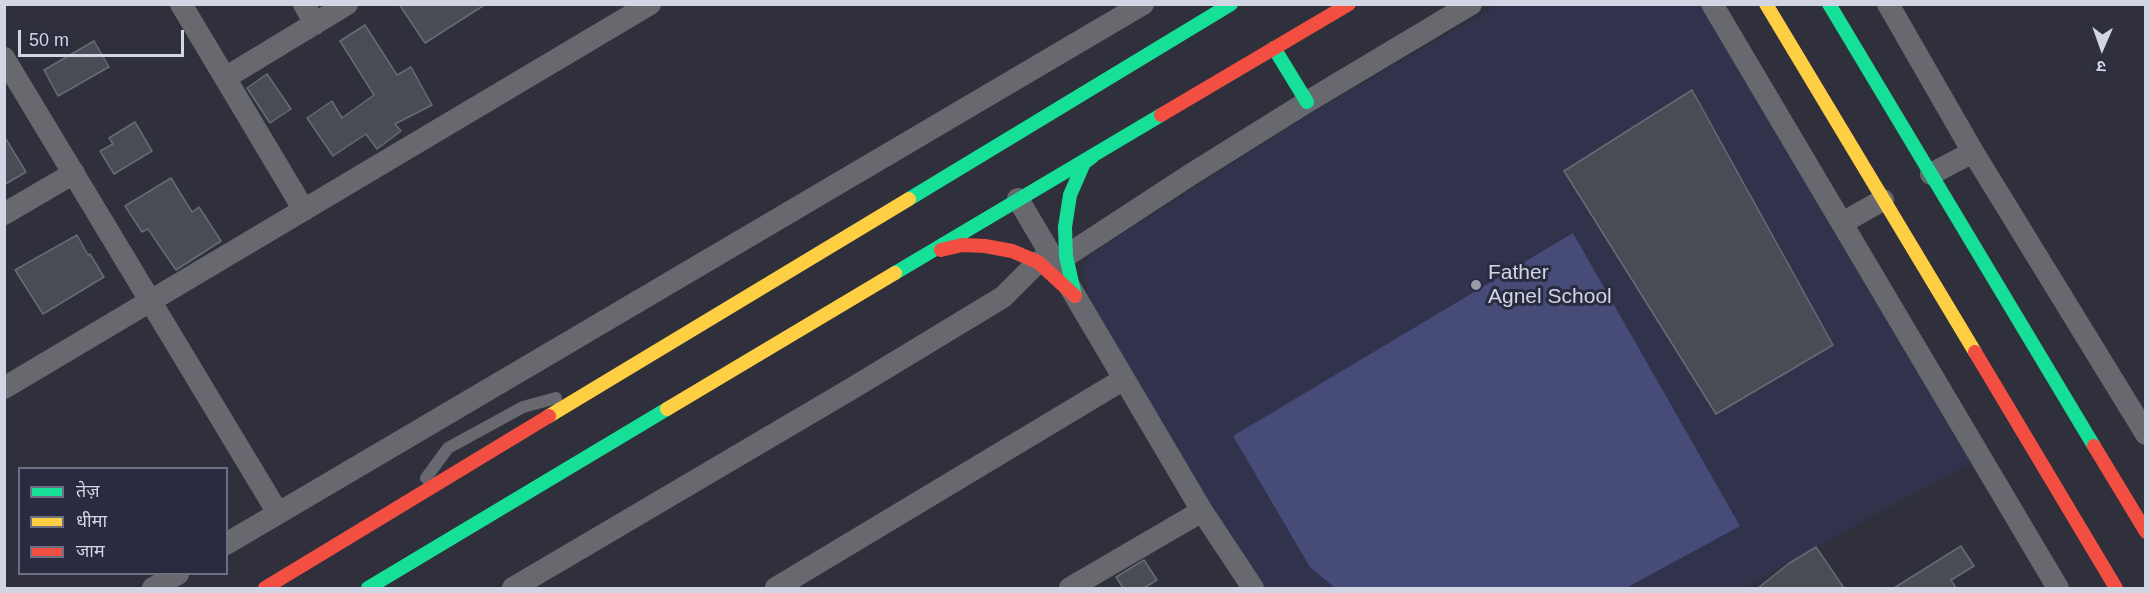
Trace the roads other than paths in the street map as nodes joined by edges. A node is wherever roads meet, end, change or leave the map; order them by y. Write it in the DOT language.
graph roads {
  1 [pos="181,4"];
  2 [pos="347,4"];
  3 [pos="650,4"];
  4 [pos="1143,4"];
  5 [pos="1231,4"];
  6 [pos="1349,4"];
  7 [pos="1471,4"];
  8 [pos="1712,4"];
  9 [pos="1766,4"];
  10 [pos="1829,4"];
  11 [pos="1888,4"];
  12 [pos="309,14"];
  13 [pos="1274,48"];
  14 [pos="4,58"];
  15 [pos="225,78"];
  16 [pos="1307,102"];
  17 [pos="1105,147"];
  18 [pos="1973,152"];
  19 [pos="74,173"];
  20 [pos="1931,174"];
  21 [pos="1018,199"];
  22 [pos="1883,200"];
  23 [pos="304,210"];
  24 [pos="4,214"];
  25 [pos="1842,223"];
  26 [pos="927,253"];
  27 [pos="1066,256"];
  28 [pos="1038,262"];
  29 [pos="1075,296"];
  30 [pos="151,301"];
  31 [pos="1124,379"];
  32 [pos="597,387"];
  33 [pos="4,388"];
  34 [pos="2145,434"];
  35 [pos="410,501"];
  36 [pos="1202,511"];
  37 [pos="278,513"];
  38 [pos="2145,532"];
  39 [pos="228,543"];
  40 [pos="175,575"];
  41 [pos="153,588"];
  42 [pos="265,588"];
  43 [pos="368,588"];
  44 [pos="513,588"];
  45 [pos="776,588"];
  46 [pos="1071,588"];
  47 [pos="1253,588"];
  48 [pos="2058,588"];
  49 [pos="2116,588"];
  1 -- 15 [label="street"];
  2 -- 12 [label="street"];
  3 -- 23 [label="street"];
  4 -- 37 [label="street"];
  5 -- 32 [label="street"];
  6 -- 13 [label="street"];
  7 -- 16 [label="street"];
  8 -- 25 [label="street"];
  9 -- 22 [label="street"];
  10 -- 20 [label="street"];
  11 -- 18 [label="street"];
  12 -- 15 [label="street"];
  13 -- 16 [label="street"];
  13 -- 17 [label="street"];
  14 -- 19 [label="street"];
  15 -- 23 [label="street"];
  16 -- 27 [label="street"];
  17 -- 21 [label="street"];
  17 -- 27 [label="street"];
  18 -- 20 [label="street"];
  18 -- 34 [label="street"];
  19 -- 24 [label="street"];
  19 -- 30 [label="street"];
  20 -- 38 [label="street"];
  21 -- 26 [label="street"];
  21 -- 29 [label="street"];
  22 -- 25 [label="street"];
  22 -- 49 [label="street"];
  23 -- 30 [label="street"];
  25 -- 48 [label="street"];
  26 -- 28 [label="street"];
  26 -- 43 [label="street"];
  27 -- 29 [label="street"];
  28 -- 29 [label="street"];
  28 -- 44 [label="street"];
  29 -- 31 [label="street"];
  30 -- 33 [label="street"];
  30 -- 37 [label="street"];
  31 -- 36 [label="street"];
  31 -- 45 [label="street"];
  32 -- 35 [label="street"];
  32 -- 35 [label="lane"];
  35 -- 42 [label="street"];
  36 -- 46 [label="street"];
  36 -- 47 [label="street"];
  37 -- 39 [label="street"];
  40 -- 41 [label="street"];
}
